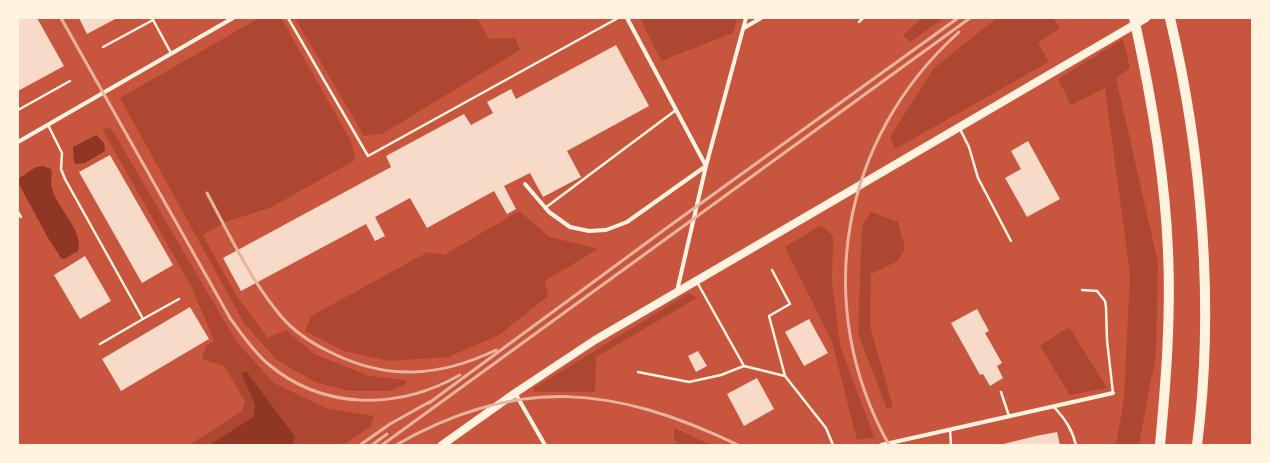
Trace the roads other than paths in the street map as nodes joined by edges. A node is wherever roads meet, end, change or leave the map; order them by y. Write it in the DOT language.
graph roads {
  1 [pos="233,18"];
  2 [pos="288,18"];
  3 [pos="618,18"];
  4 [pos="628,18"];
  5 [pos="746,18"];
  6 [pos="761,18"];
  7 [pos="863,18"];
  8 [pos="1134,18"];
  9 [pos="1146,18"];
  10 [pos="1170,18"];
  11 [pos="153,19"];
  12 [pos="859,22"];
  13 [pos="744,28"];
  14 [pos="103,47"];
  15 [pos="172,54"];
  16 [pos="70,80"];
  17 [pos="18,110"];
  18 [pos="677,110"];
  19 [pos="48,125"];
  20 [pos="959,127"];
  21 [pos="18,142"];
  22 [pos="706,166"];
  23 [pos="525,184"];
  24 [pos="546,208"];
  25 [pos="18,212"];
  26 [pos="21,217"];
  27 [pos="1011,241"];
  28 [pos="772,270"];
  29 [pos="696,280"];
  30 [pos="1082,290"];
  31 [pos="677,291"];
  32 [pos="179,299"];
  33 [pos="143,318"];
  34 [pos="100,344"];
  35 [pos="744,366"];
  36 [pos="638,372"];
  37 [pos="785,376"];
  38 [pos="1001,392"];
  39 [pos="515,393"];
  40 [pos="1113,393"];
  41 [pos="1054,406"];
  42 [pos="1009,416"];
  43 [pos="950,430"];
  44 [pos="442,445"];
  45 [pos="545,445"];
  46 [pos="833,445"];
  47 [pos="881,445"];
  48 [pos="951,445"];
  49 [pos="1076,445"];
  50 [pos="1160,445"];
  51 [pos="1197,445"];
  1 -- 15 [label="street"];
  2 -- 3 [label="lane"];
  4 -- 18 [label="street"];
  5 -- 13 [label="street"];
  6 -- 13 [label="street"];
  7 -- 12 [label="lane"];
  8 -- 50 [label="highway"];
  9 -- 20 [label="main road"];
  10 -- 51 [label="highway"];
  11 -- 14 [label="lane"];
  11 -- 15 [label="lane"];
  13 -- 22 [label="street"];
  15 -- 19 [label="street"];
  16 -- 17 [label="lane"];
  18 -- 22 [label="street"];
  18 -- 24 [label="lane"];
  19 -- 21 [label="street"];
  19 -- 33 [label="lane"];
  20 -- 27 [label="lane"];
  20 -- 29 [label="main road"];
  22 -- 24 [label="street"];
  22 -- 31 [label="street"];
  23 -- 24 [label="street"];
  25 -- 26 [label="lane"];
  28 -- 37 [label="lane"];
  29 -- 31 [label="main road"];
  29 -- 35 [label="lane"];
  30 -- 40 [label="lane"];
  31 -- 39 [label="main road"];
  32 -- 33 [label="lane"];
  33 -- 34 [label="lane"];
  35 -- 36 [label="lane"];
  35 -- 37 [label="lane"];
  37 -- 46 [label="lane"];
  38 -- 42 [label="lane"];
  39 -- 44 [label="main road"];
  39 -- 45 [label="street"];
  40 -- 41 [label="street"];
  41 -- 42 [label="street"];
  41 -- 49 [label="lane"];
  42 -- 43 [label="street"];
  43 -- 47 [label="street"];
  43 -- 48 [label="lane"];
}
